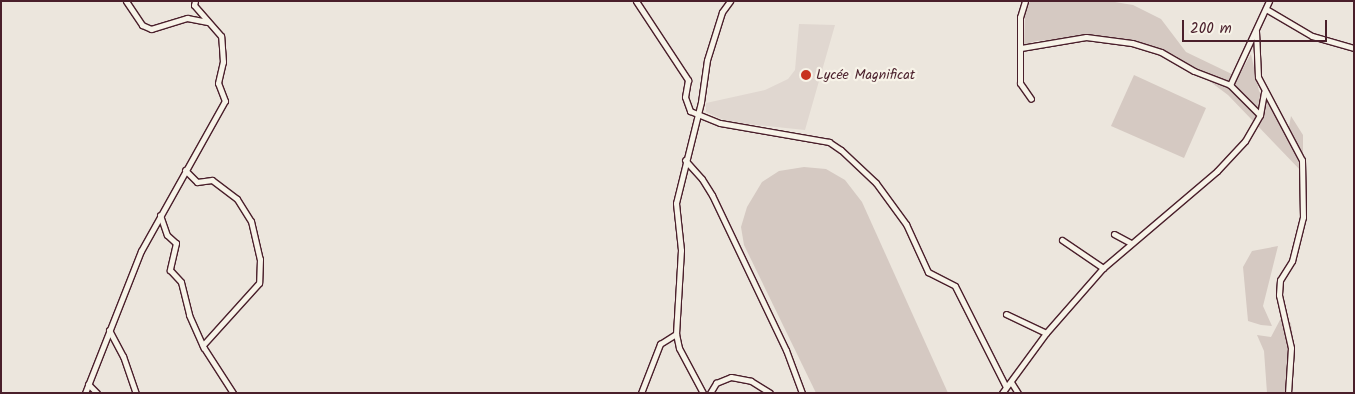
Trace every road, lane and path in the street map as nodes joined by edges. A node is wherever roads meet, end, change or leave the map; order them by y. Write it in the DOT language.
graph roads {
  1 [pos="126,1"];
  2 [pos="195,1"];
  3 [pos="636,1"];
  4 [pos="730,1"];
  5 [pos="1024,1"];
  6 [pos="1269,1"];
  7 [pos="1266,8"];
  8 [pos="208,22"];
  9 [pos="1256,31"];
  10 [pos="1021,48"];
  11 [pos="1354,48"];
  12 [pos="1230,85"];
  13 [pos="1264,92"];
  14 [pos="1031,99"];
  15 [pos="697,115"];
  16 [pos="1260,115"];
  17 [pos="684,160"];
  18 [pos="185,170"];
  19 [pos="160,215"];
  20 [pos="1114,234"];
  21 [pos="1062,240"];
  22 [pos="1131,243"];
  23 [pos="1103,268"];
  24 [pos="1006,314"];
  25 [pos="109,330"];
  26 [pos="1046,333"];
  27 [pos="676,334"];
  28 [pos="202,345"];
  29 [pos="1011,382"];
  30 [pos="88,384"];
  31 [pos="1004,390"];
  32 [pos="86,393"];
  33 [pos="97,393"];
  34 [pos="136,393"];
  35 [pos="233,393"];
  36 [pos="641,393"];
  37 [pos="703,393"];
  38 [pos="710,393"];
  39 [pos="770,393"];
  40 [pos="802,393"];
  41 [pos="1018,393"];
  42 [pos="1288,393"];
  1 -- 8 [label="street"];
  2 -- 8 [label="street"];
  3 -- 15 [label="street"];
  4 -- 15 [label="street"];
  5 -- 10 [label="street"];
  6 -- 7 [label="street"];
  7 -- 9 [label="street"];
  7 -- 11 [label="street"];
  8 -- 18 [label="street"];
  9 -- 12 [label="street"];
  9 -- 13 [label="street"];
  10 -- 12 [label="street"];
  10 -- 14 [label="street"];
  12 -- 16 [label="street"];
  13 -- 16 [label="street"];
  13 -- 42 [label="street"];
  15 -- 17 [label="street"];
  15 -- 31 [label="street"];
  16 -- 22 [label="street"];
  17 -- 27 [label="street"];
  17 -- 40 [label="street"];
  18 -- 19 [label="street"];
  18 -- 28 [label="street"];
  19 -- 25 [label="street"];
  19 -- 28 [label="street"];
  20 -- 22 [label="street"];
  21 -- 23 [label="street"];
  22 -- 23 [label="street"];
  23 -- 26 [label="street"];
  24 -- 26 [label="street"];
  25 -- 30 [label="street"];
  25 -- 34 [label="street"];
  26 -- 29 [label="street"];
  27 -- 36 [label="street"];
  27 -- 37 [label="street"];
  28 -- 35 [label="street"];
  29 -- 31 [label="street"];
  29 -- 41 [label="street"];
  30 -- 32 [label="street"];
  30 -- 33 [label="street"];
  38 -- 39 [label="street"];
}
